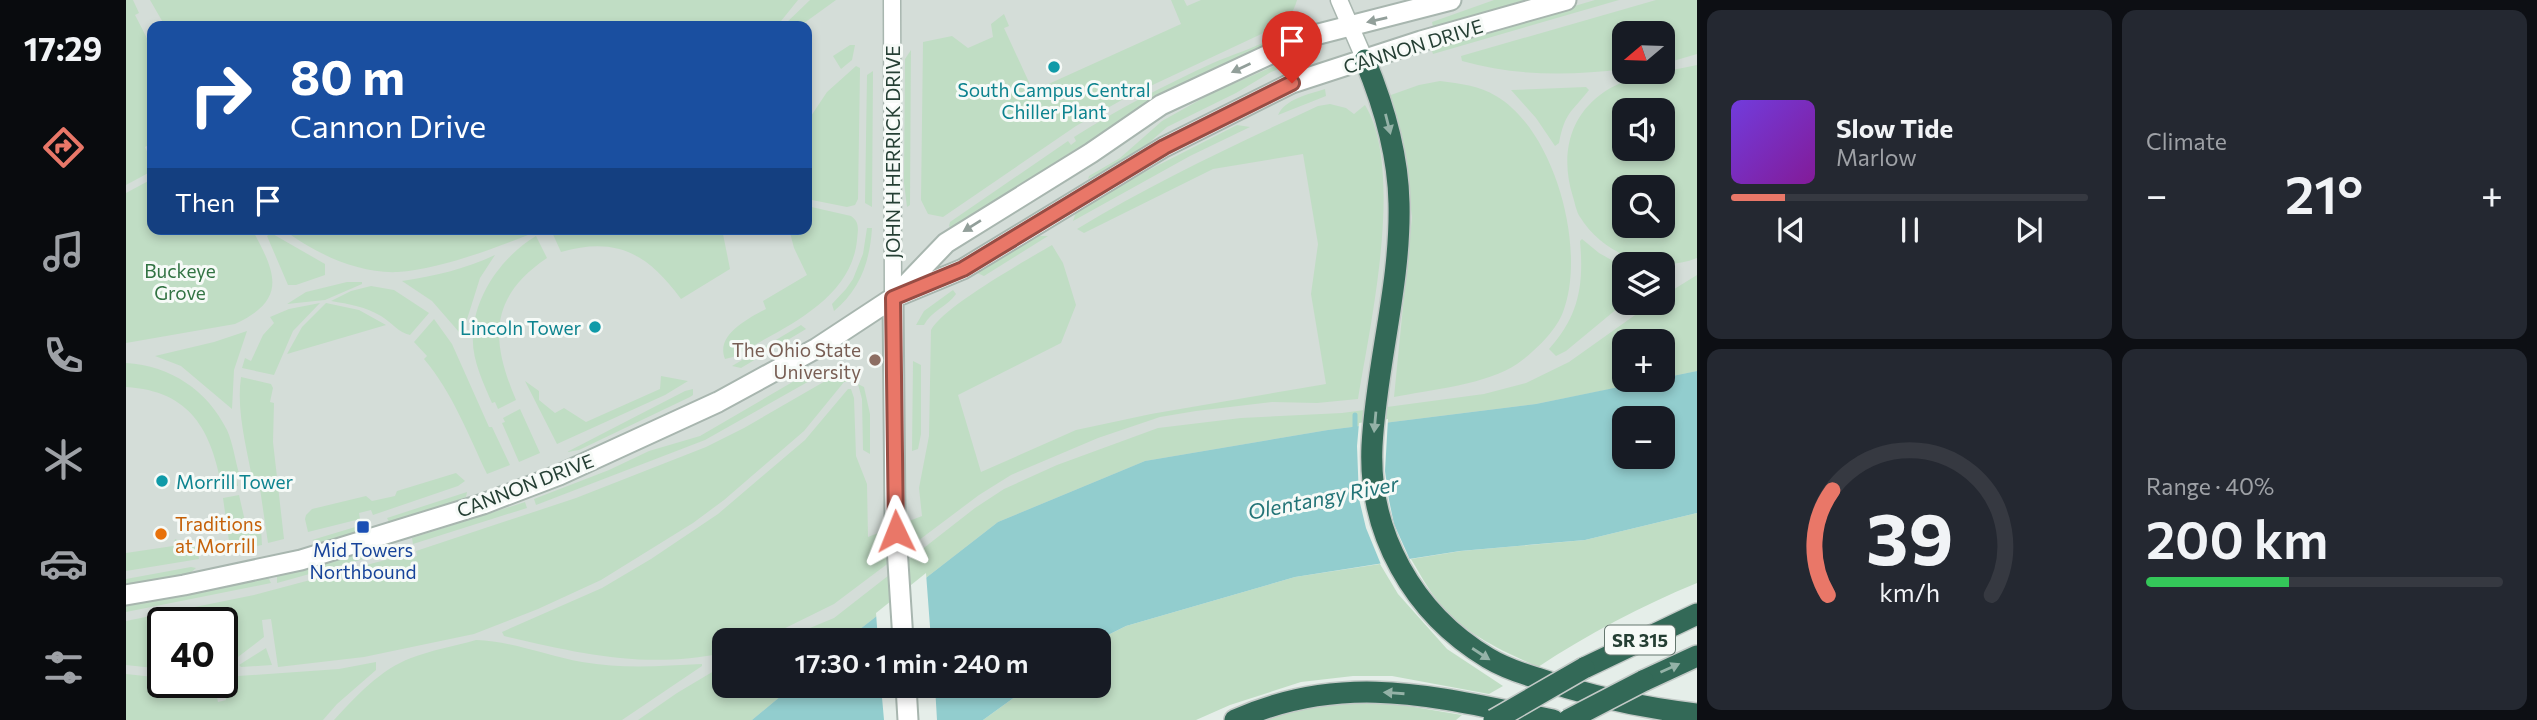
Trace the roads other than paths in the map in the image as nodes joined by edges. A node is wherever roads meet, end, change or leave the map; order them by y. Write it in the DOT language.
graph roads {
  1 [pos="892,0"];
  2 [pos="1339,0"];
  3 [pos="1451,0"];
  4 [pos="1566,0"];
  5 [pos="1350,26"];
  6 [pos="1365,60"];
  7 [pos="893,298"];
  8 [pos="126,595"];
  9 [pos="1697,614"];
  10 [pos="902,628"];
  11 [pos="1697,656"];
  12 [pos="907,698"];
  13 [pos="1697,715"];
  14 [pos="908,720"];
  15 [pos="1235,720"];
  16 [pos="1494,720"];
  17 [pos="1553,720"];
  18 [pos="1568,720"];
  1 -- 7 [label="street, JOHN H HERRICK DRIVE"];
  2 -- 5 [label="street"];
  3 -- 5 [label="street, CANNON DRIVE, one-way"];
  4 -- 6 [label="street, CANNON DRIVE"];
  5 -- 6 [label="street"];
  5 -- 7 [label="street, CANNON DRIVE, one-way"];
  6 -- 7 [label="street, CANNON DRIVE"];
  6 -- 13 [label="highway, one-way"];
  7 -- 8 [label="street, CANNON DRIVE"];
  7 -- 10 [label="street, JOHN H HERRICK DRIVE"];
  9 -- 16 [label="highway, SR 315, bridge"];
  18 -- 11 [label="highway, SR 315, one-way, bridge"];
  12 -- 14 [label="street"];
  17 -- 15 [label="highway, one-way"];
}
